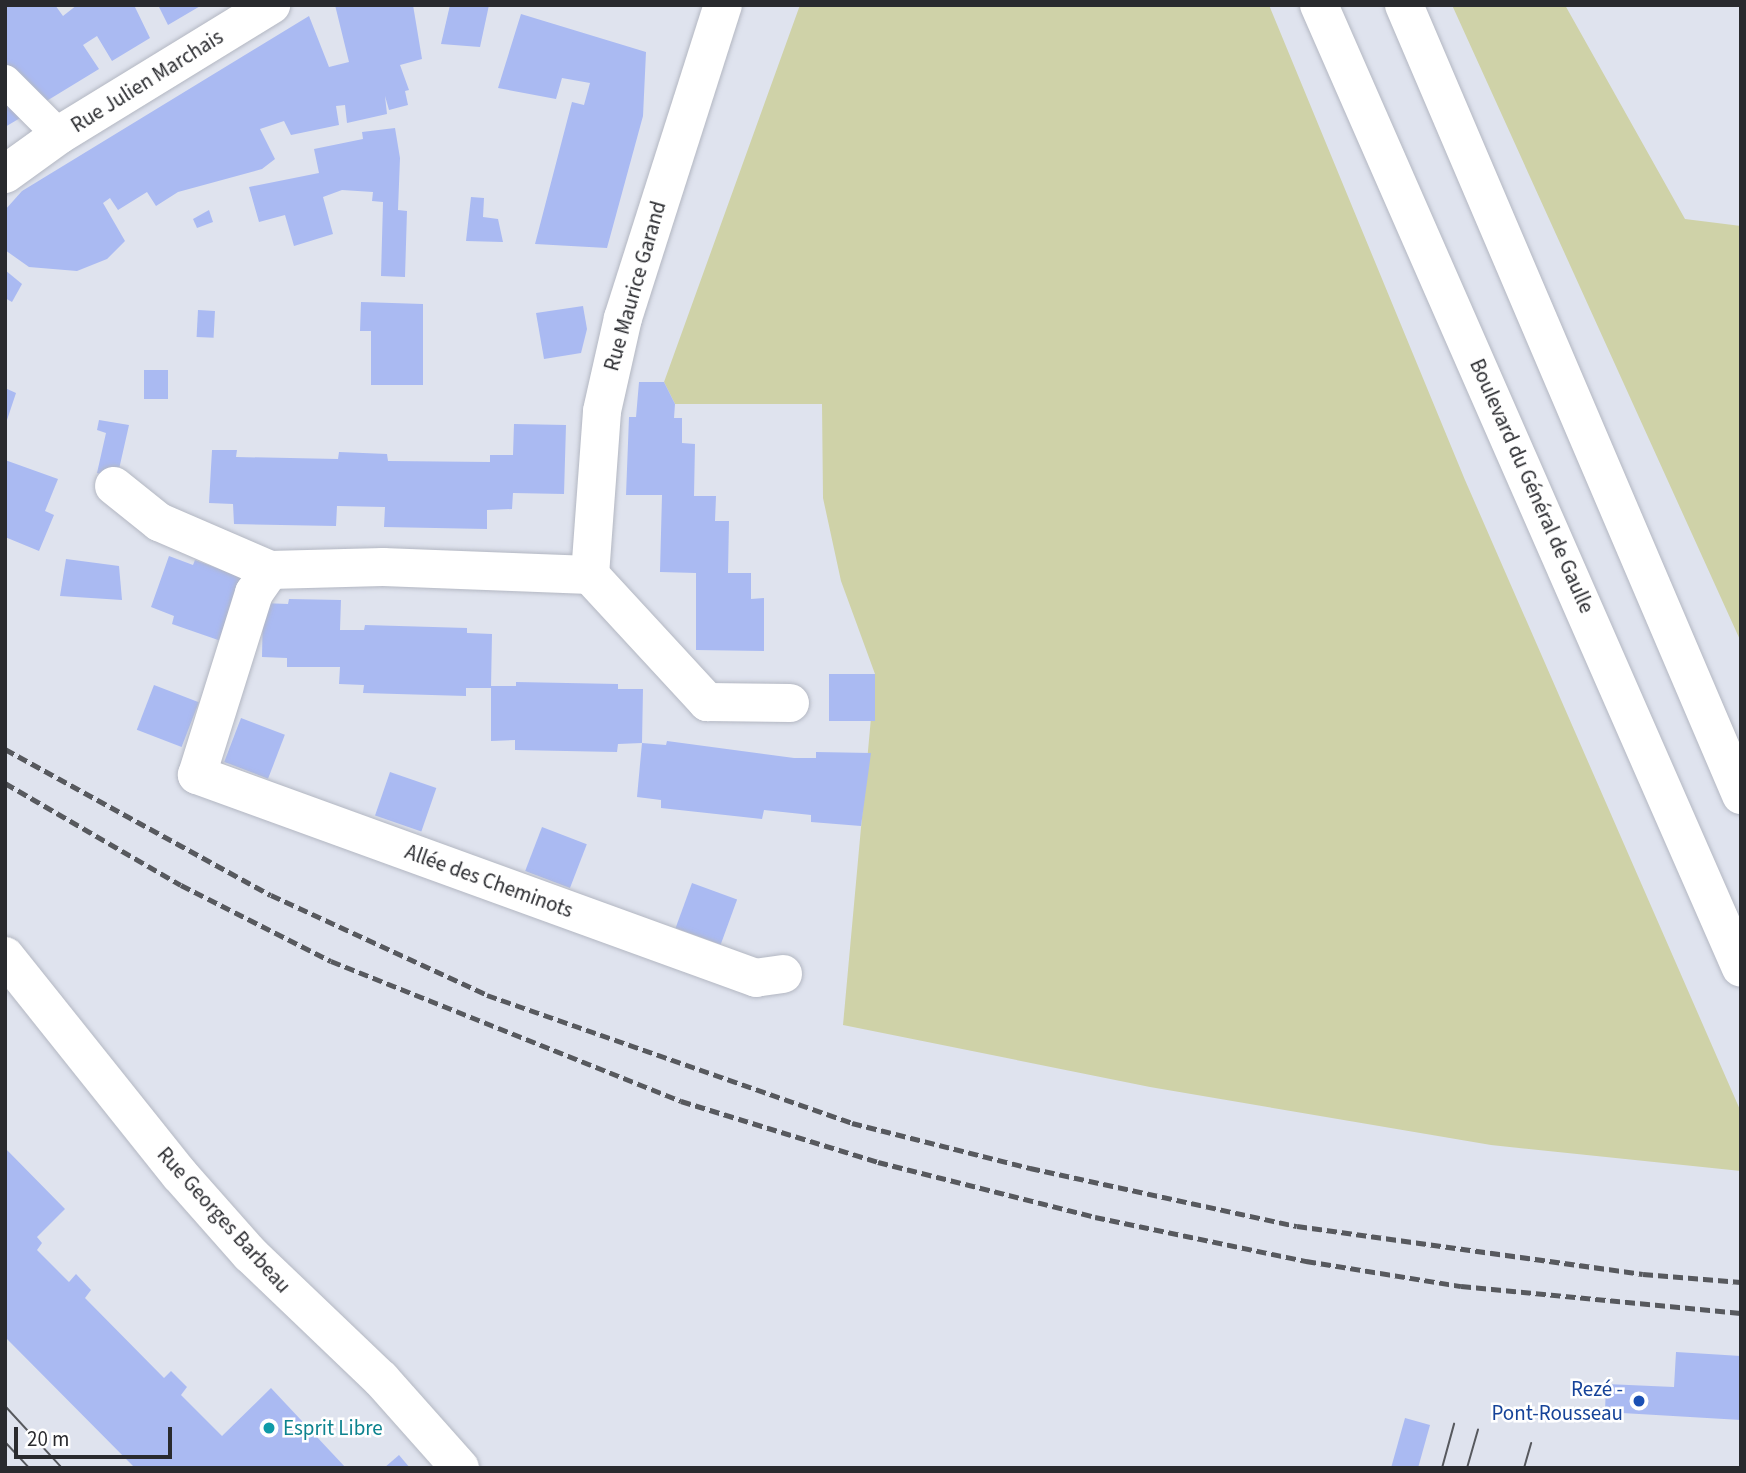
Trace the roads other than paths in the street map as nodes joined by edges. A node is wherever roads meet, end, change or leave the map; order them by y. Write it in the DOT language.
graph roads {
  1 [pos="271,5"];
  2 [pos="723,5"];
  3 [pos="1319,5"];
  4 [pos="1404,5"];
  5 [pos="5,81"];
  6 [pos="59,135"];
  7 [pos="5,174"];
  8 [pos="114,486"];
  9 [pos="270,570"];
  10 [pos="590,575"];
  11 [pos="790,703"];
  12 [pos="1741,794"];
  13 [pos="5,956"];
  14 [pos="1741,968"];
  15 [pos="783,974"];
  16 [pos="460,1468"];
  1 -- 6 [label="street, Rue Julien Marchais"];
  2 -- 10 [label="street, Rue Maurice Garand"];
  3 -- 14 [label="street, Boulevard du Général de Gaulle"];
  4 -- 12 [label="street"];
  5 -- 6 [label="lane, Rue Julien Marchais"];
  6 -- 7 [label="street, Rue Julien Marchais"];
  8 -- 9 [label="street"];
  9 -- 10 [label="street"];
  9 -- 15 [label="street, Allée des Cheminots"];
  10 -- 11 [label="street"];
  13 -- 16 [label="street, Rue Georges Barbeau"];
}
